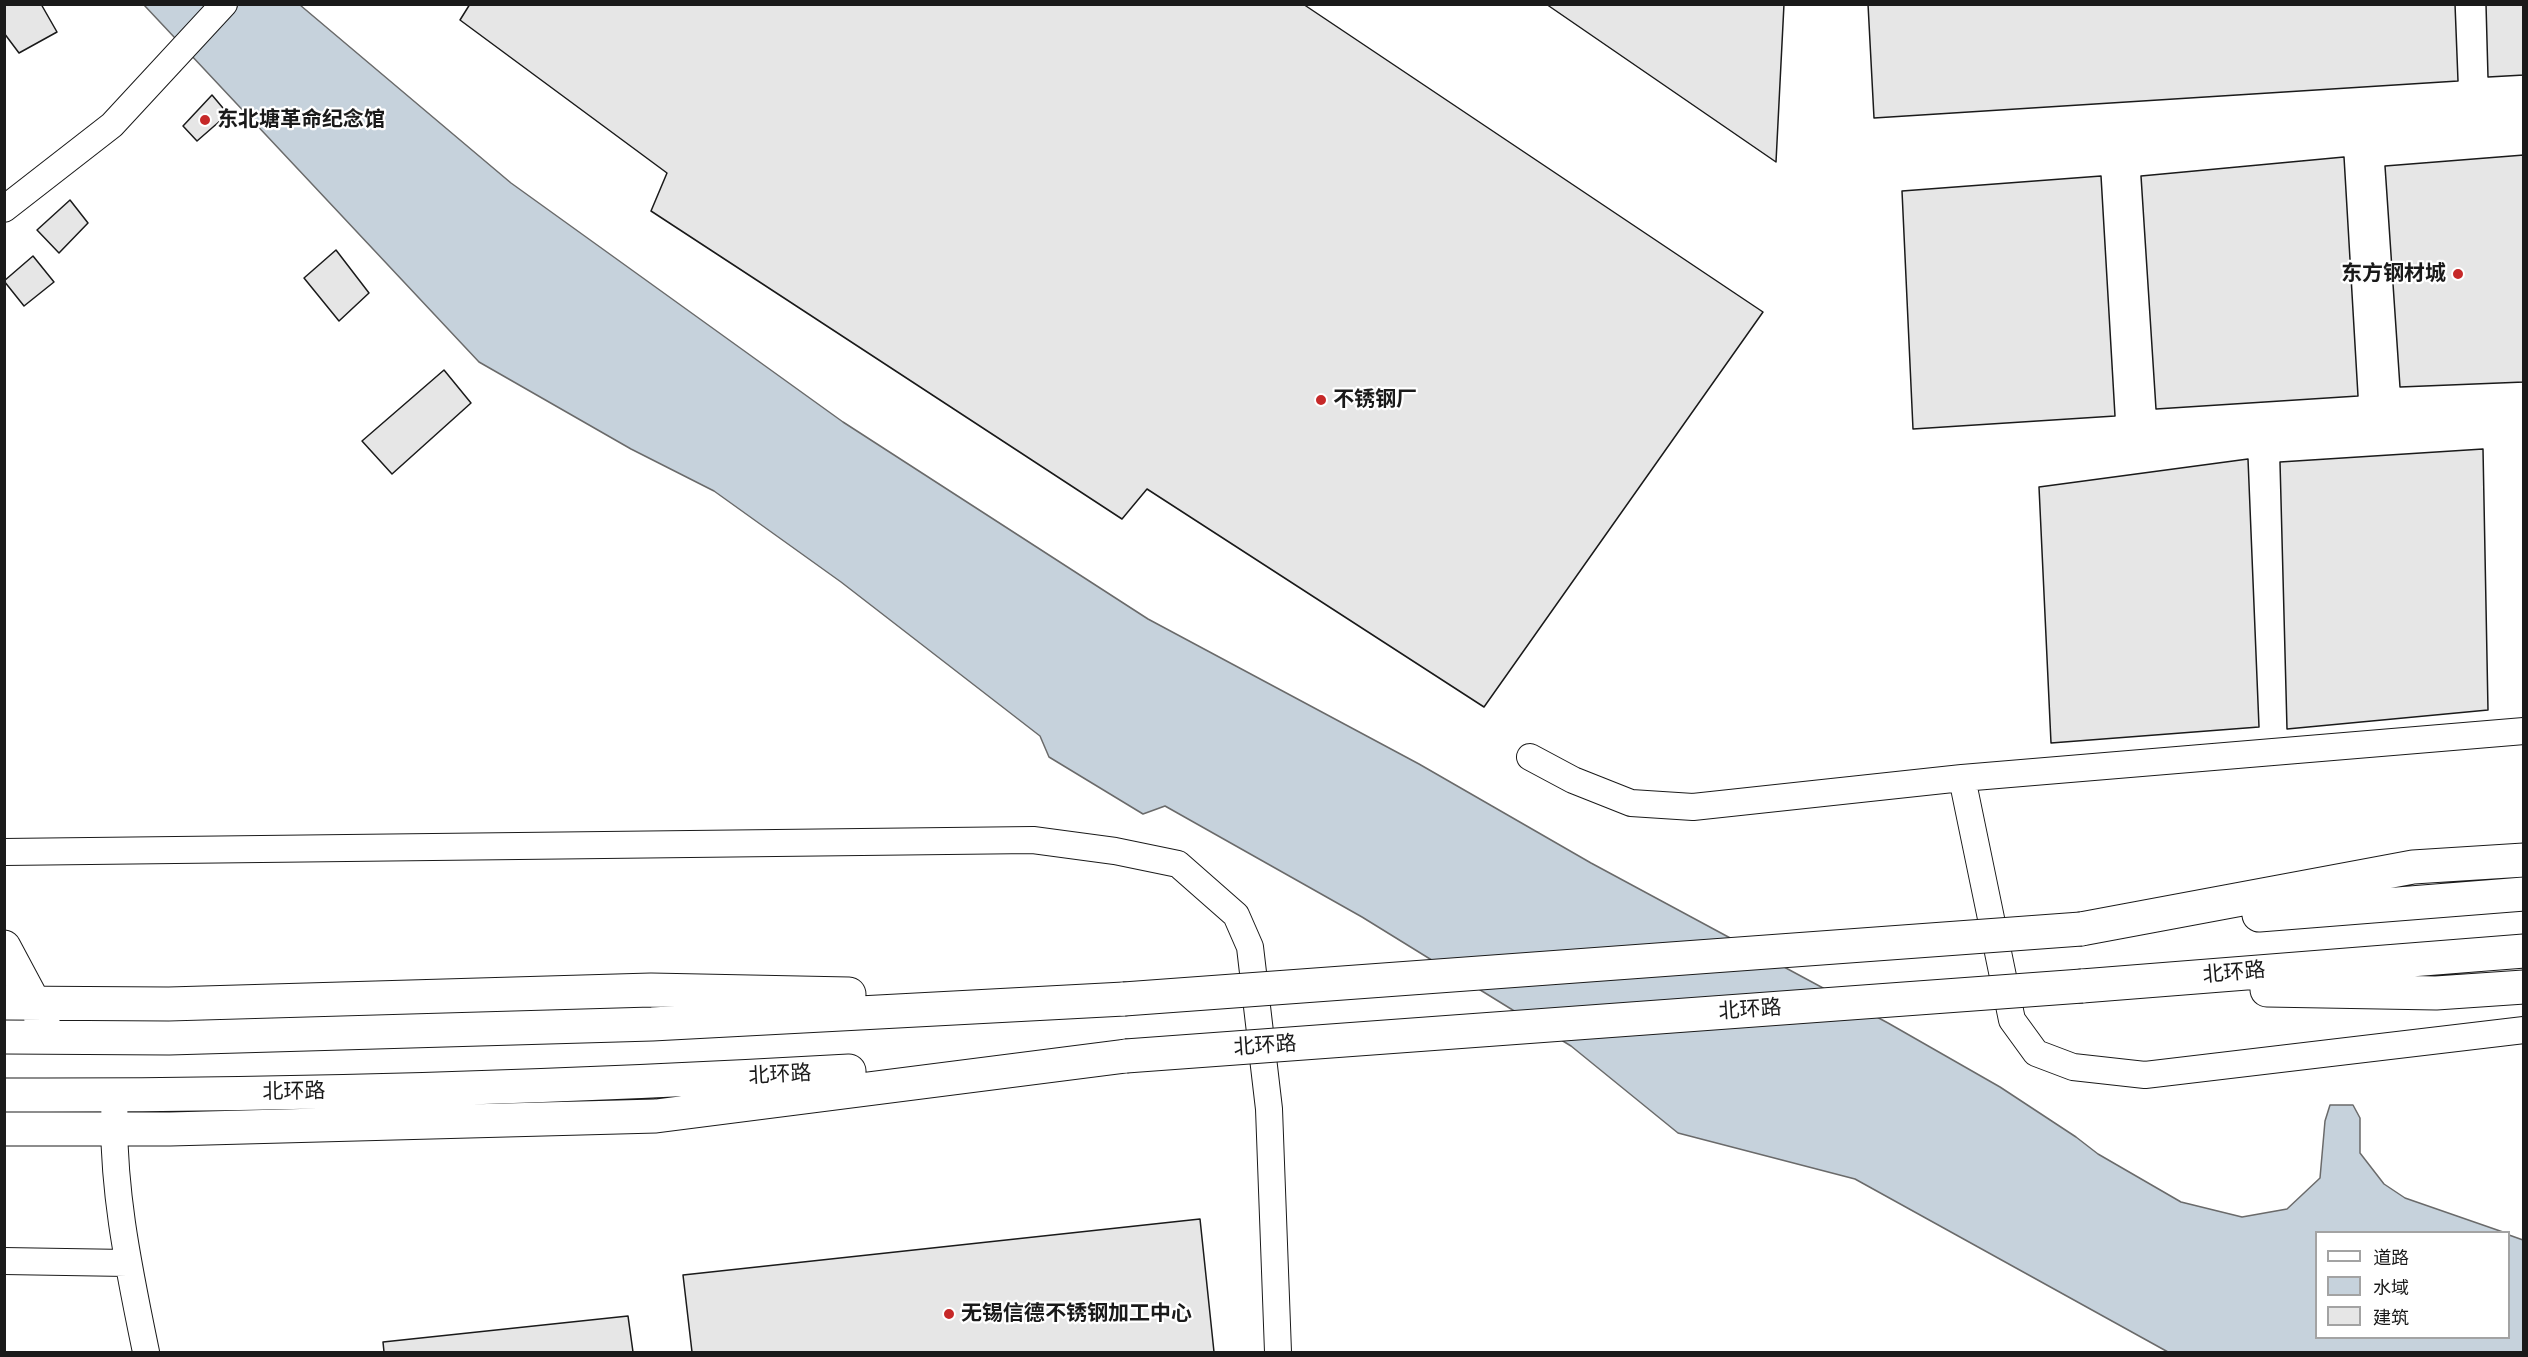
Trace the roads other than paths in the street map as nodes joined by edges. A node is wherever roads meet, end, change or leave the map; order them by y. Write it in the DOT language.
graph roads {
  1 [pos="224,4"];
  2 [pos="4,209"];
  3 [pos="2523,731"];
  4 [pos="1530,757"];
  5 [pos="1962,778"];
  6 [pos="4,852"];
  7 [pos="2523,860"];
  8 [pos="2523,894"];
  9 [pos="2081,929"];
  10 [pos="4,947"];
  11 [pos="2523,951"];
  12 [pos="2082,986"];
  13 [pos="2523,987"];
  14 [pos="1124,999"];
  15 [pos="18,1003"];
  16 [pos="2523,1030"];
  17 [pos="4,1037"];
  18 [pos="53,1037"];
  19 [pos="1126,1056"];
  20 [pos="4,1095"];
  21 [pos="115,1096"];
  22 [pos="4,1129"];
  23 [pos="113,1130"];
  24 [pos="4,1261"];
  25 [pos="127,1263"];
  26 [pos="146,1353"];
  27 [pos="1278,1353"];
  1 -- 2 [label="street"];
  3 -- 5 [label="street"];
  4 -- 5 [label="street"];
  5 -- 16 [label="street"];
  6 -- 27 [label="street"];
  7 -- 9 [label="highway"];
  8 -- 9 [label="highway"];
  9 -- 14 [label="highway, bridge"];
  10 -- 15 [label="highway"];
  11 -- 12 [label="highway, 北环路"];
  12 -- 13 [label="highway"];
  12 -- 19 [label="highway, 北环路, bridge"];
  14 -- 15 [label="highway"];
  14 -- 18 [label="highway"];
  15 -- 18 [label="highway"];
  17 -- 18 [label="highway"];
  19 -- 21 [label="highway, 北环路"];
  19 -- 23 [label="highway"];
  20 -- 21 [label="highway, 北环路"];
  21 -- 23 [label="street"];
  22 -- 23 [label="highway"];
  23 -- 25 [label="street"];
  24 -- 25 [label="street"];
  25 -- 26 [label="street"];
}
